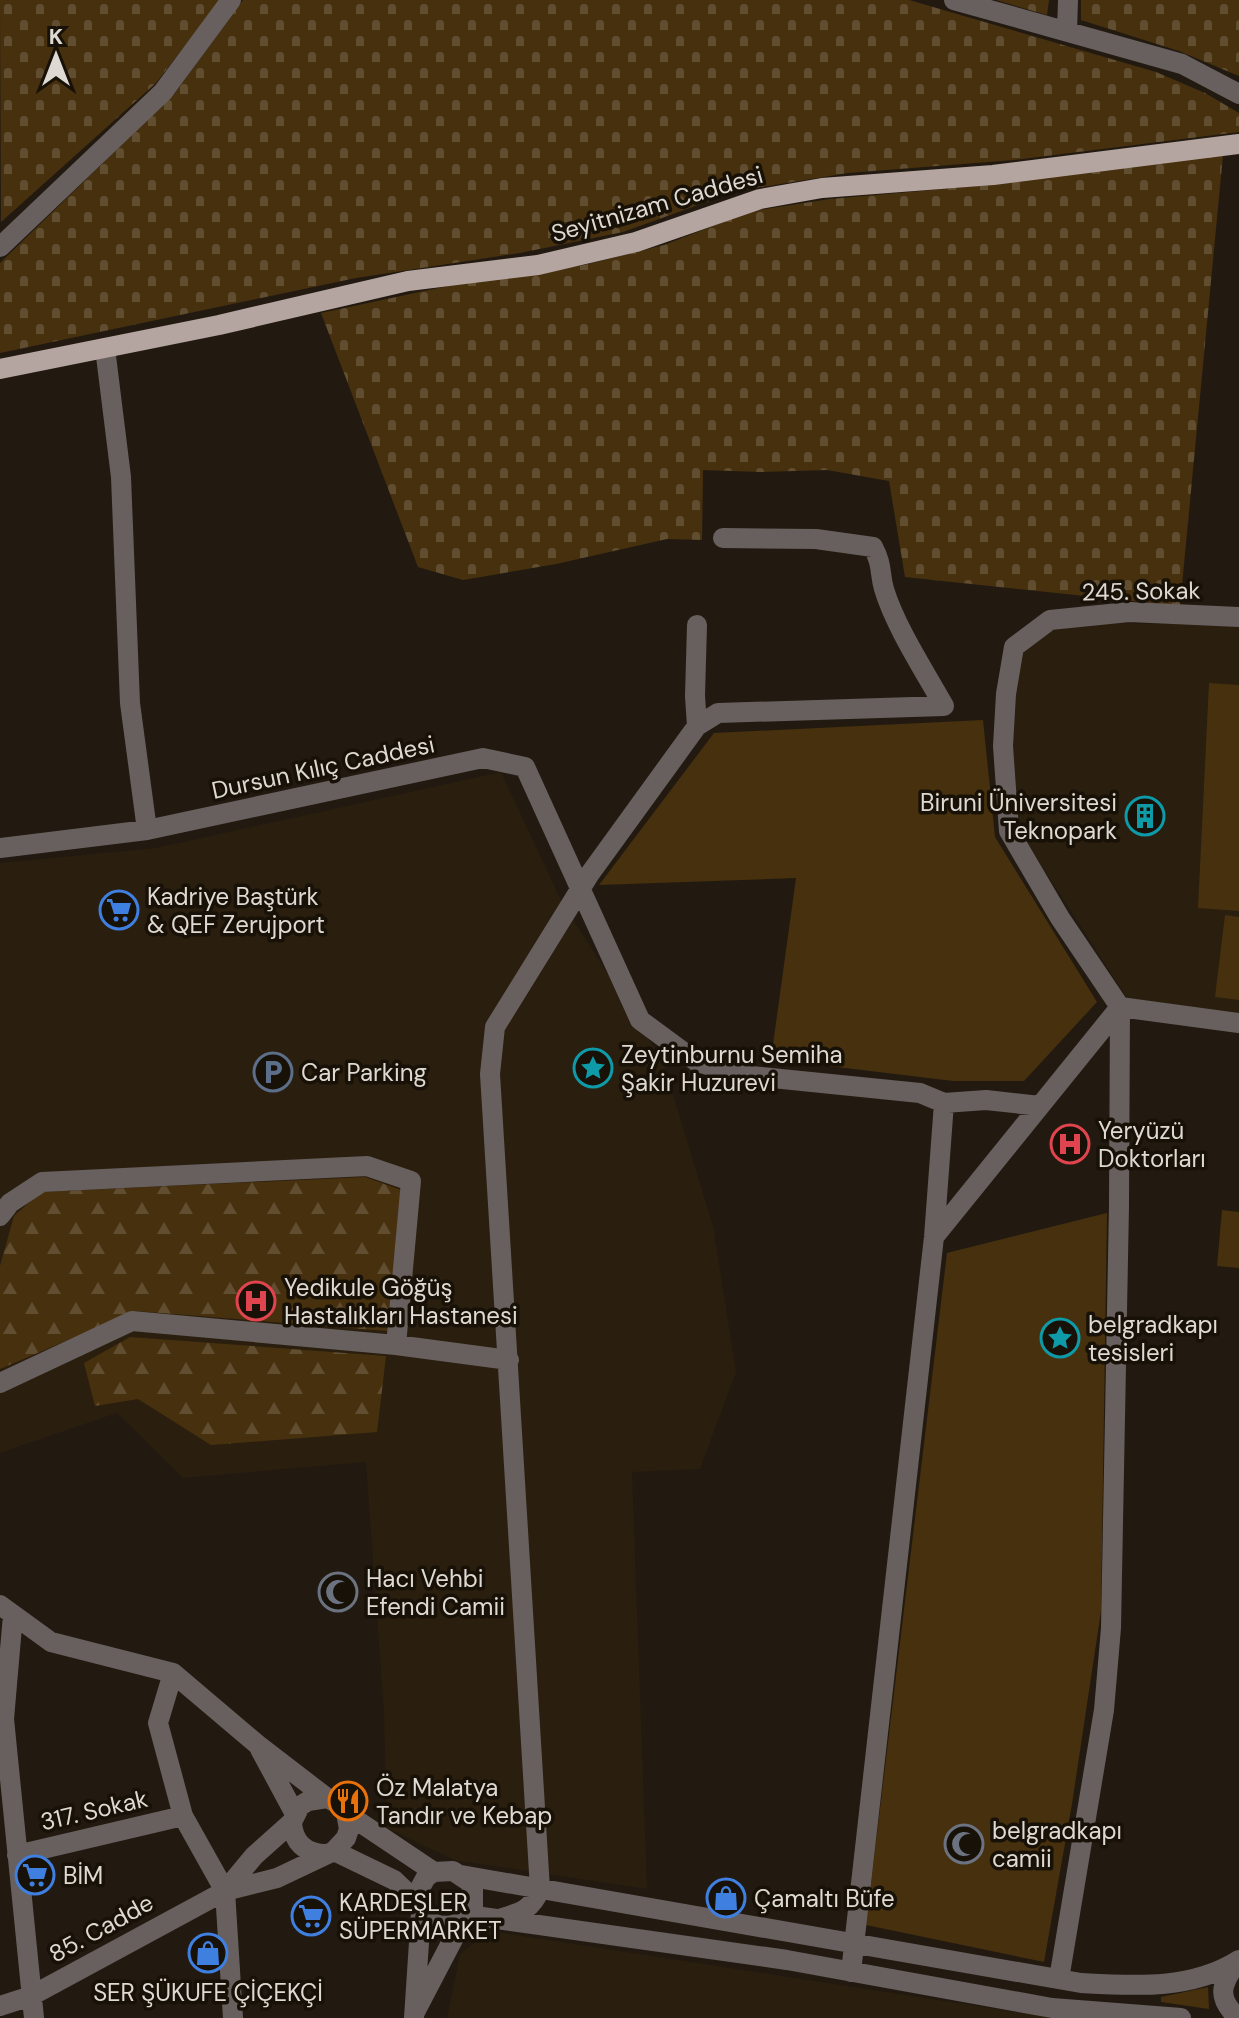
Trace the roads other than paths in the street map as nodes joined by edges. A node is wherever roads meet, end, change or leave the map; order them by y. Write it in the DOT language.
graph roads {
  1 [pos="231,0"];
  2 [pos="954,0"];
  3 [pos="1068,0"];
  4 [pos="1067,32"];
  5 [pos="1239,94"];
  6 [pos="1239,144"];
  7 [pos="0,245"];
  8 [pos="105,348"];
  9 [pos="0,369"];
  10 [pos="723,538"];
  11 [pos="1239,617"];
  12 [pos="697,625"];
  13 [pos="697,726"];
  14 [pos="147,830"];
  15 [pos="0,848"];
  16 [pos="581,888"];
  17 [pos="1120,1007"];
  18 [pos="1239,1023"];
  19 [pos="944,1103"];
  20 [pos="1040,1106"];
  21 [pos="0,1216"];
  22 [pos="934,1237"];
  23 [pos="396,1345"];
  24 [pos="509,1360"];
  25 [pos="0,1383"];
  26 [pos="7,1610"];
  27 [pos="0,1638"];
  28 [pos="173,1673"];
  29 [pos="258,1745"];
  30 [pos="327,1798"];
  31 [pos="346,1813"];
  32 [pos="183,1816"];
  33 [pos="294,1818"];
  34 [pos="330,1852"];
  35 [pos="17,1855"];
  36 [pos="434,1872"];
  37 [pos="461,1875"];
  38 [pos="540,1889"];
  39 [pos="225,1891"];
  40 [pos="419,1908"];
  41 [pos="465,1918"];
  42 [pos="502,1918"];
  43 [pos="855,1944"];
  44 [pos="1238,1961"];
  45 [pos="851,1972"];
  46 [pos="1059,1979"];
  47 [pos="31,1996"];
  48 [pos="0,2006"];
  49 [pos="1051,2013"];
  50 [pos="415,2015"];
  51 [pos="34,2018"];
  52 [pos="233,2018"];
  53 [pos="1181,2018"];
  54 [pos="1238,2018"];
  1 -- 7 [label="street"];
  2 -- 4 [label="street"];
  3 -- 4 [label="street"];
  4 -- 5 [label="street"];
  6 -- 8 [label="main road, Seyitnizam Caddesi"];
  8 -- 9 [label="main road, Seyitnizam Caddesi"];
  8 -- 14 [label="street"];
  10 -- 13 [label="street"];
  11 -- 17 [label="street, 245. Sokak"];
  12 -- 13 [label="street"];
  13 -- 16 [label="street"];
  14 -- 15 [label="street, Dursun Kılıç Caddesi"];
  14 -- 16 [label="street, Dursun Kılıç Caddesi"];
  16 -- 19 [label="street"];
  16 -- 24 [label="street"];
  17 -- 18 [label="street"];
  17 -- 20 [label="street"];
  17 -- 46 [label="street"];
  19 -- 20 [label="street"];
  19 -- 22 [label="street"];
  20 -- 22 [label="street"];
  21 -- 23 [label="street"];
  22 -- 43 [label="street"];
  23 -- 24 [label="street"];
  23 -- 25 [label="street"];
  24 -- 38 [label="street"];
  26 -- 27 [label="street"];
  26 -- 28 [label="street"];
  26 -- 35 [label="street"];
  28 -- 29 [label="street"];
  28 -- 32 [label="street"];
  29 -- 30 [label="street"];
  29 -- 33 [label="street"];
  30 -- 31 [label="street"];
  30 -- 33 [label="street"];
  31 -- 34 [label="street"];
  31 -- 36 [label="street"];
  32 -- 35 [label="street, 317. Sokak"];
  32 -- 39 [label="street"];
  33 -- 34 [label="street"];
  33 -- 39 [label="street"];
  34 -- 39 [label="street"];
  34 -- 40 [label="street"];
  35 -- 47 [label="street"];
  36 -- 37 [label="street"];
  36 -- 40 [label="street"];
  37 -- 38 [label="street"];
  37 -- 41 [label="street"];
  38 -- 42 [label="street"];
  38 -- 43 [label="street"];
  39 -- 47 [label="street, 85. Cadde"];
  39 -- 52 [label="street"];
  40 -- 41 [label="street"];
  40 -- 50 [label="street"];
  41 -- 42 [label="street"];
  41 -- 50 [label="street"];
  42 -- 45 [label="street"];
  43 -- 45 [label="street"];
  43 -- 46 [label="street"];
  44 -- 46 [label="street"];
  44 -- 54 [label="street"];
  45 -- 49 [label="street"];
  47 -- 48 [label="street, 85. Cadde"];
  47 -- 51 [label="street"];
  49 -- 53 [label="street"];
}
